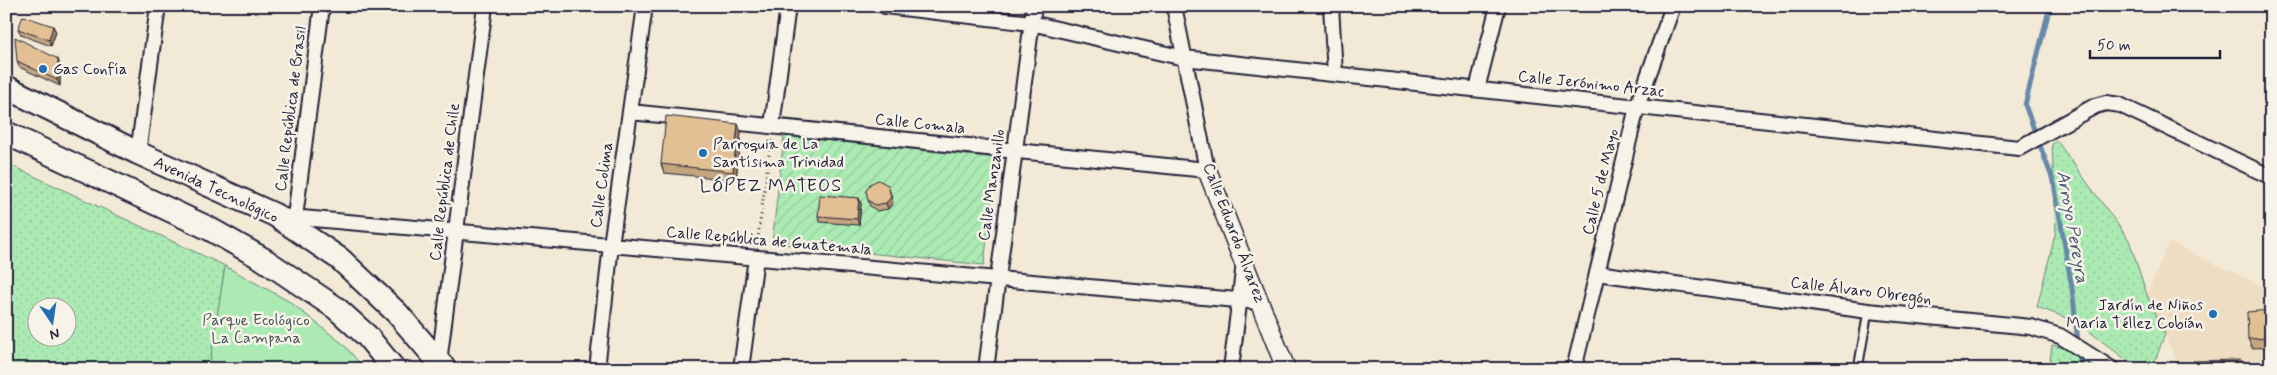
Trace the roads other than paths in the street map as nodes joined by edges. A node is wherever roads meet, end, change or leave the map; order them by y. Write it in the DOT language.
graph roads {
  1 [pos="158,6"];
  2 [pos="322,6"];
  3 [pos="484,6"];
  4 [pos="644,6"];
  5 [pos="788,6"];
  6 [pos="885,6"];
  7 [pos="1034,6"];
  8 [pos="1174,6"];
  9 [pos="1331,6"];
  10 [pos="1498,6"];
  11 [pos="1673,6"];
  12 [pos="1031,23"];
  13 [pos="1184,58"];
  14 [pos="1335,74"];
  15 [pos="6,87"];
  16 [pos="1477,89"];
  17 [pos="1637,107"];
  18 [pos="630,112"];
  19 [pos="772,126"];
  20 [pos="6,133"];
  21 [pos="1014,151"];
  22 [pos="138,153"];
  23 [pos="1207,170"];
  24 [pos="2271,176"];
  25 [pos="285,216"];
  26 [pos="456,231"];
  27 [pos="611,245"];
  28 [pos="756,258"];
  29 [pos="1244,263"];
  30 [pos="1597,273"];
  31 [pos="998,279"];
  32 [pos="1240,301"];
  33 [pos="1260,302"];
  34 [pos="1868,310"];
  35 [pos="442,366"];
  36 [pos="394,369"];
  37 [pos="597,369"];
  38 [pos="741,369"];
  39 [pos="986,369"];
  40 [pos="1231,369"];
  41 [pos="1286,369"];
  42 [pos="1574,369"];
  43 [pos="1858,369"];
  44 [pos="2112,369"];
  1 -- 22 [label="street"];
  2 -- 25 [label="street, Calle República de Brasil"];
  3 -- 26 [label="street, Calle República de Chile"];
  4 -- 18 [label="street, Calle Colima"];
  5 -- 19 [label="street"];
  6 -- 12 [label="street, Calle Jerónimo Arzac"];
  7 -- 12 [label="street, Calle Manzanillo"];
  8 -- 13 [label="street, Calle Eduardo Álvarez"];
  9 -- 14 [label="street"];
  10 -- 16 [label="street"];
  11 -- 17 [label="street, Calle 5 de Mayo"];
  12 -- 13 [label="street, Calle Jerónimo Arzac"];
  12 -- 21 [label="street, Calle Manzanillo"];
  13 -- 14 [label="street, Calle Jerónimo Arzac"];
  13 -- 23 [label="street, Calle Eduardo Álvarez"];
  14 -- 16 [label="street, Calle Jerónimo Arzac"];
  15 -- 22 [label="main road, Avenida Tecnológico"];
  16 -- 17 [label="street, Calle Jerónimo Arzac"];
  17 -- 24 [label="street, Calle Jerónimo Arzac"];
  17 -- 30 [label="street, Calle 5 de Mayo"];
  18 -- 19 [label="street, Calle Comala"];
  18 -- 27 [label="street, Calle Colima"];
  19 -- 21 [label="street, Calle Comala"];
  20 -- 36 [label="main road"];
  21 -- 23 [label="street, Calle Comala"];
  21 -- 31 [label="street, Calle Manzanillo"];
  22 -- 25 [label="main road, Avenida Tecnológico"];
  23 -- 29 [label="street, Calle Eduardo Álvarez"];
  25 -- 26 [label="street, Calle República de Guatemala"];
  25 -- 35 [label="main road, Avenida Tecnológico"];
  26 -- 27 [label="street, Calle República de Guatemala"];
  26 -- 35 [label="street, Calle República de Chile"];
  27 -- 28 [label="street, Calle República de Guatemala"];
  27 -- 37 [label="street, Calle Colima"];
  28 -- 31 [label="street, Calle República de Guatemala"];
  28 -- 38 [label="street"];
  29 -- 32 [label="street"];
  29 -- 33 [label="street, Calle Eduardo Álvarez"];
  30 -- 34 [label="street, Calle Álvaro Obregón"];
  30 -- 42 [label="street, Calle 5 de Mayo"];
  31 -- 32 [label="street, Calle República de Guatemala"];
  31 -- 39 [label="street, Calle Manzanillo"];
  32 -- 33 [label="street, Calle República de Guatemala"];
  32 -- 40 [label="street"];
  33 -- 41 [label="street, Calle Eduardo Álvarez"];
  34 -- 43 [label="lane"];
  34 -- 44 [label="street, Calle Álvaro Obregón"];
}
